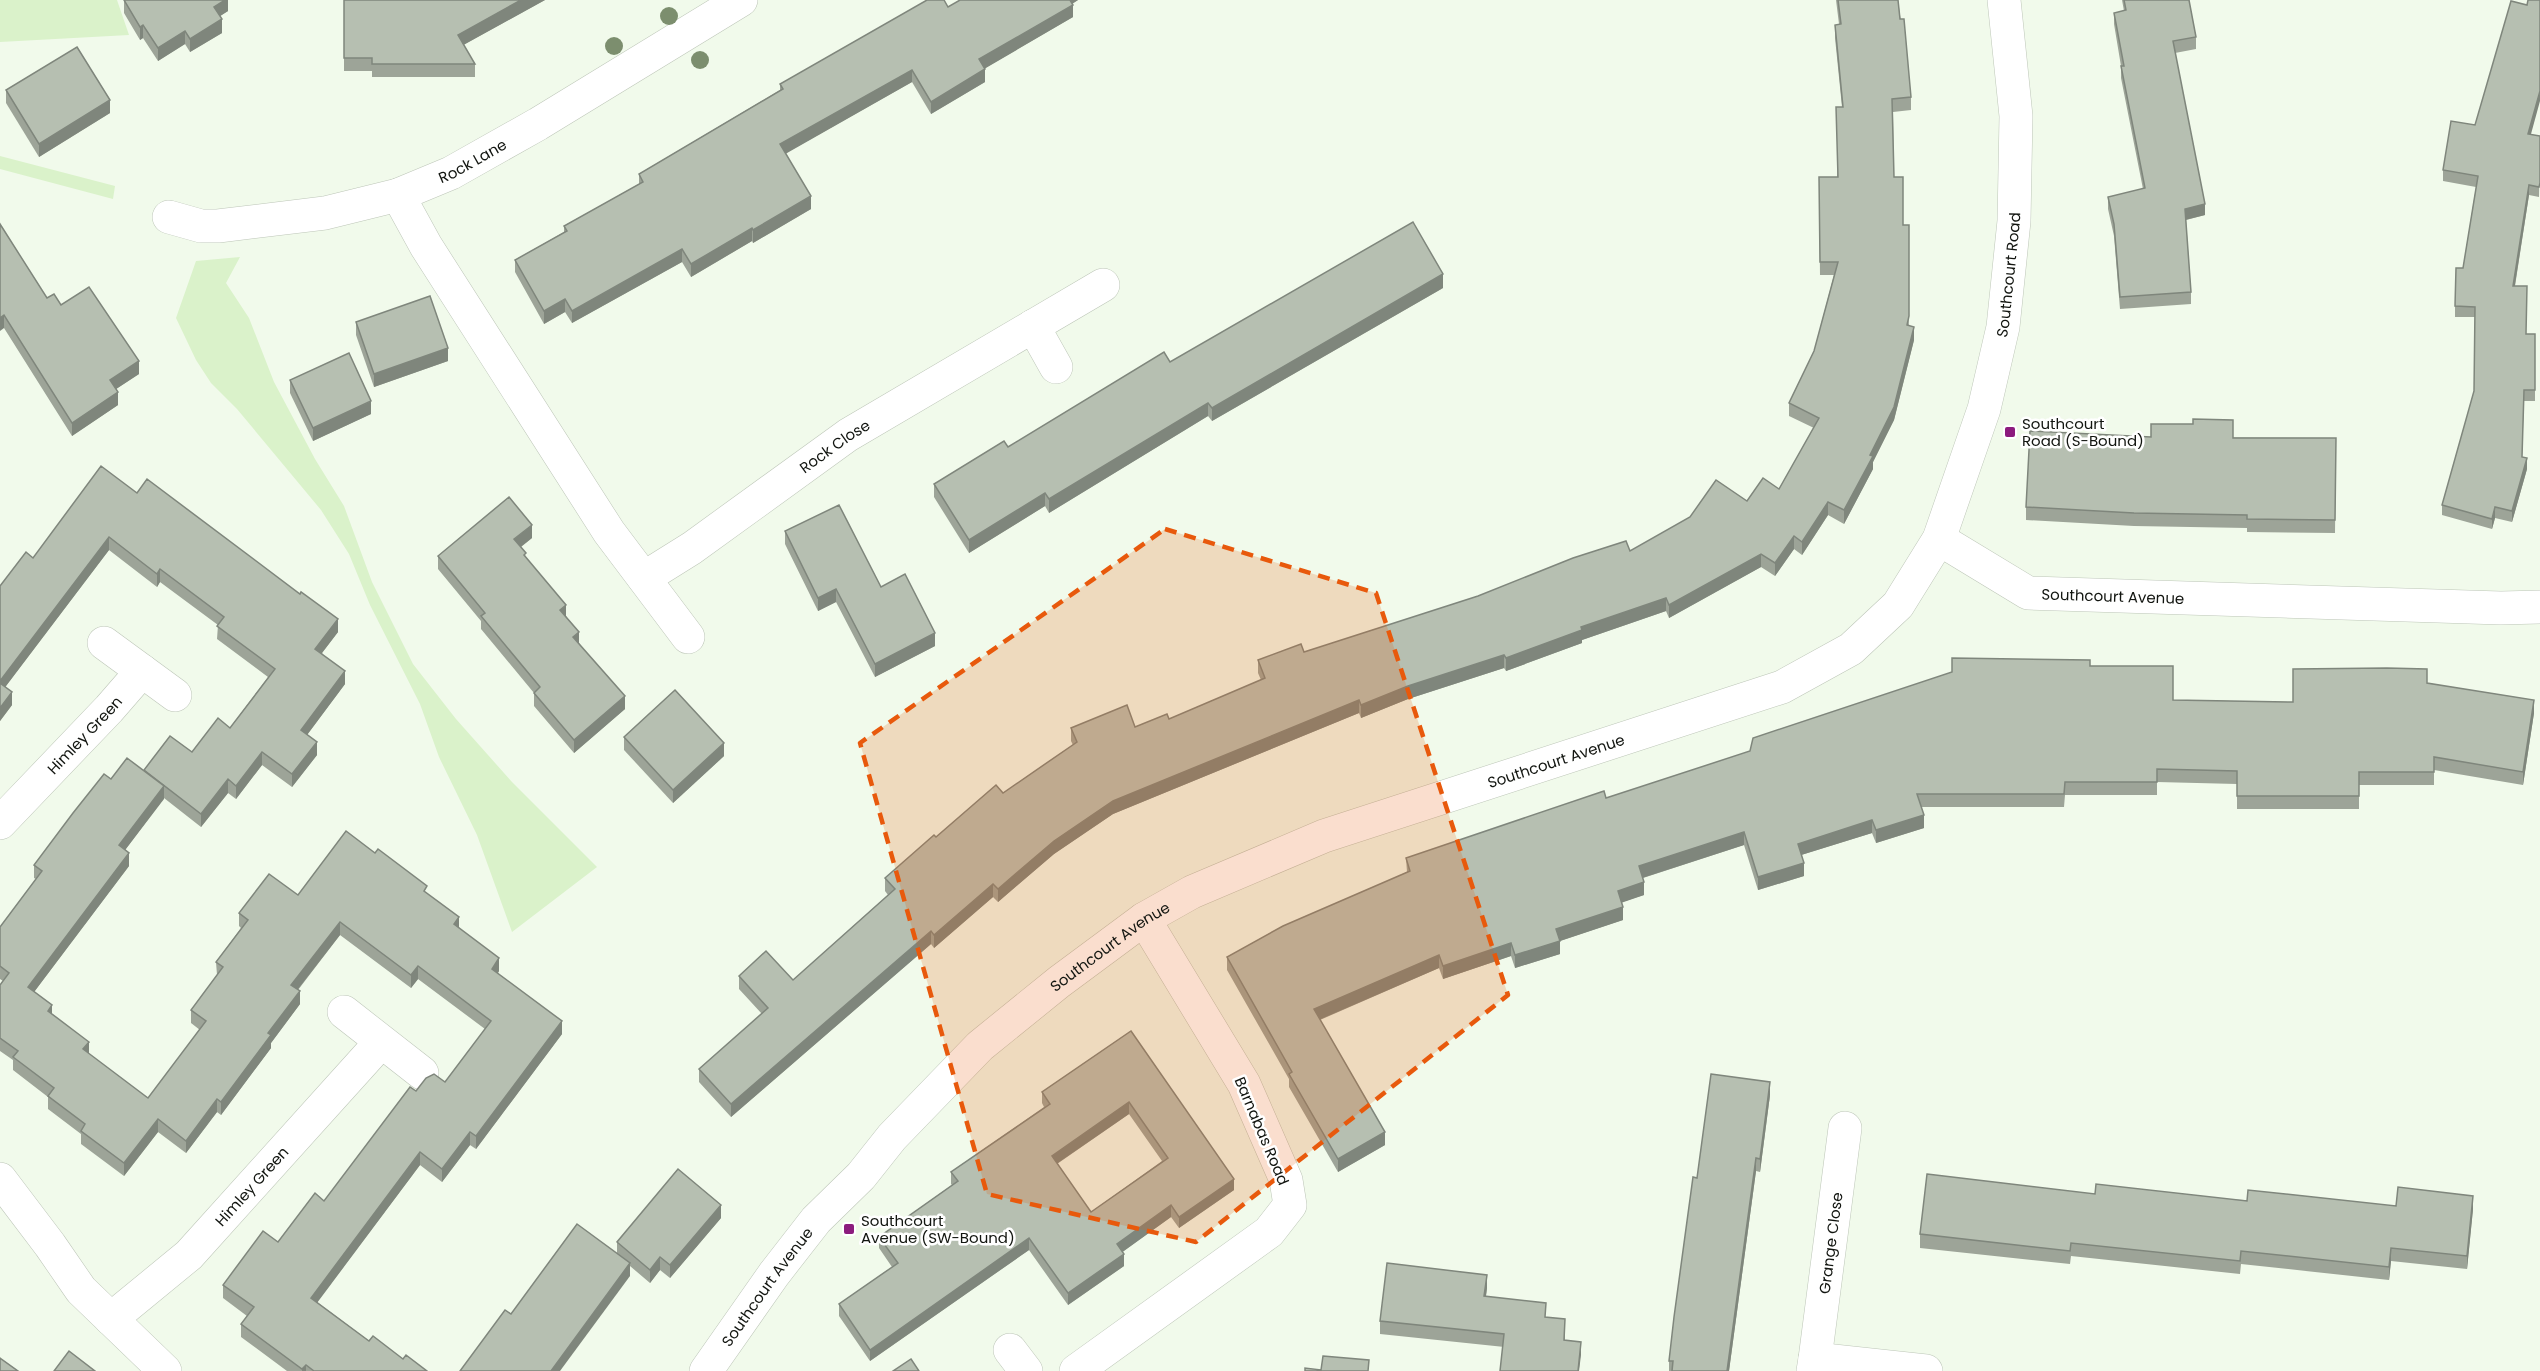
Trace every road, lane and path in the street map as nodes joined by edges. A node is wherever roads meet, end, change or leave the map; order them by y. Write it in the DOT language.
graph roads {
  1 [pos="741,0"];
  2 [pos="2004,0"];
  3 [pos="398,195"];
  4 [pos="169,217"];
  5 [pos="1103,285"];
  6 [pos="1033,326"];
  7 [pos="1056,367"];
  8 [pos="1939,539"];
  9 [pos="644,578"];
  10 [pos="2540,607"];
  11 [pos="688,637"];
  12 [pos="104,643"];
  13 [pos="142,671"];
  14 [pos="175,695"];
  15 [pos="0,823"];
  16 [pos="1144,919"];
  17 [pos="344,1012"];
  18 [pos="381,1042"];
  19 [pos="422,1073"];
  20 [pos="1845,1128"];
  21 [pos="0,1179"];
  22 [pos="111,1319"];
  23 [pos="1814,1365"];
  24 [pos="165,1371"];
  25 [pos="706,1371"];
  26 [pos="1076,1371"];
  27 [pos="1926,1371"];
  1 -- 3 [label="street, Rock Lane"];
  2 -- 8 [label="street, Southcourt Road"];
  3 -- 4 [label="street, Rock Lane"];
  3 -- 9 [label="street"];
  5 -- 6 [label="street, Rock Close"];
  6 -- 7 [label="street"];
  6 -- 9 [label="street, Rock Close"];
  8 -- 10 [label="street, Southcourt Avenue"];
  8 -- 16 [label="street, Southcourt Avenue"];
  9 -- 11 [label="street"];
  12 -- 13 [label="street"];
  13 -- 14 [label="street"];
  13 -- 15 [label="street, Himley Green"];
  16 -- 25 [label="street, Southcourt Avenue"];
  16 -- 26 [label="street, Barnabas Road"];
  17 -- 18 [label="street"];
  18 -- 19 [label="street"];
  18 -- 22 [label="street, Himley Green"];
  20 -- 23 [label="street, Grange Close"];
  21 -- 22 [label="street"];
  22 -- 24 [label="street"];
  23 -- 27 [label="street, Grange Close"];
}
